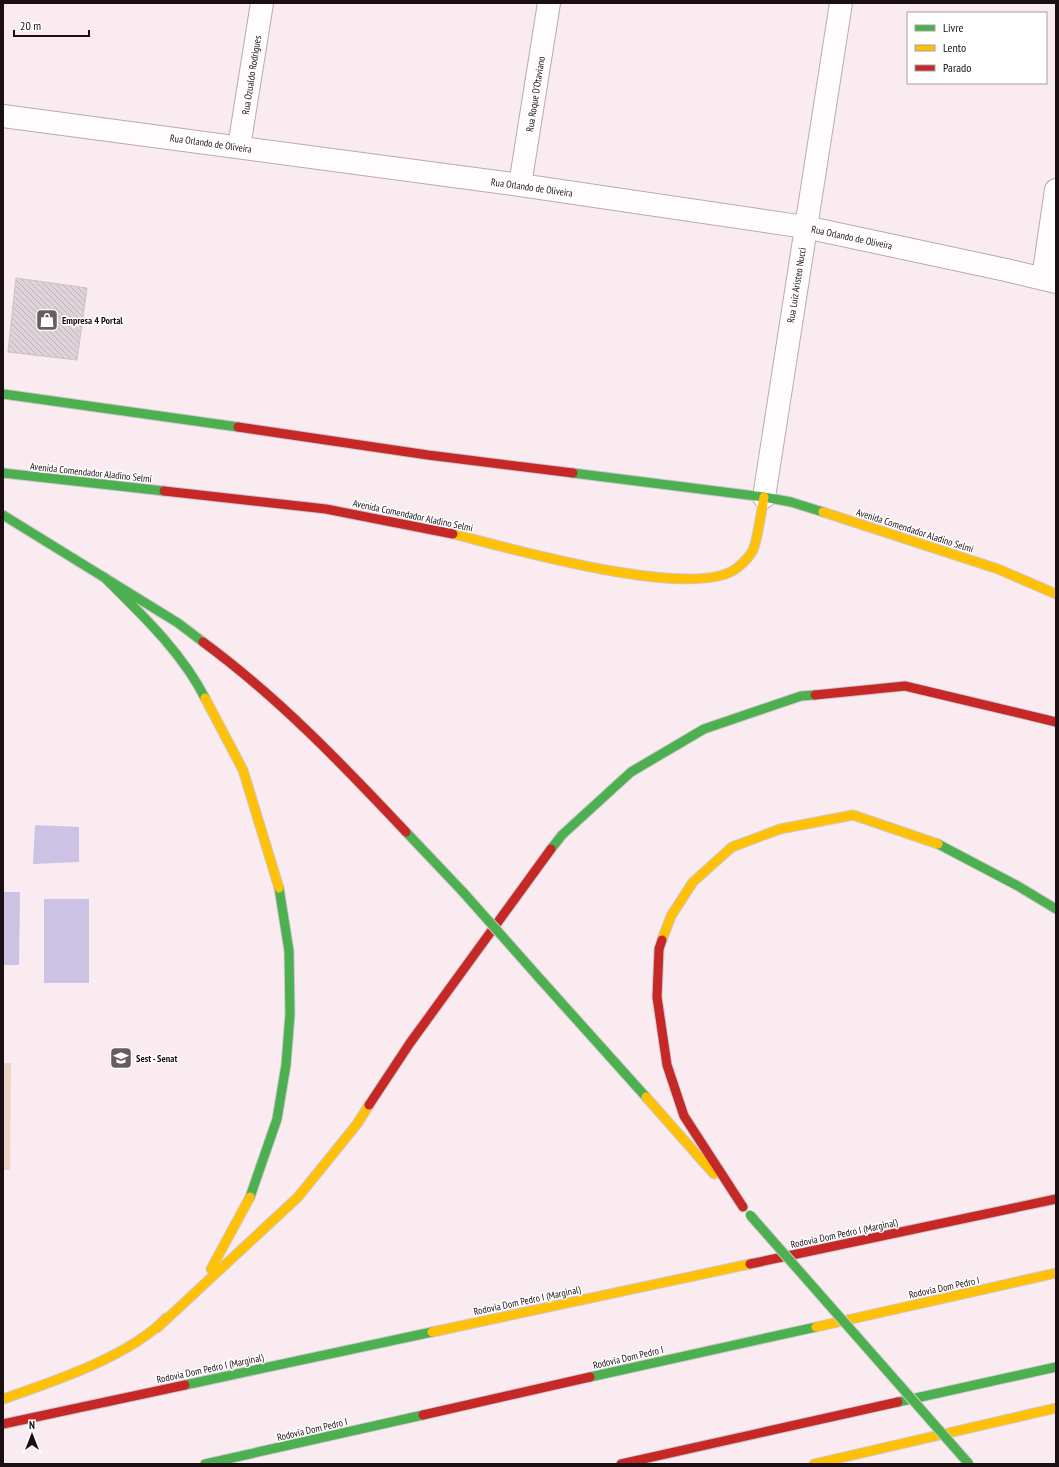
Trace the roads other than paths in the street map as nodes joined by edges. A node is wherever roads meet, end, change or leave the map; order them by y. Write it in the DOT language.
graph roads {
  1 [pos="262,3"];
  2 [pos="550,3"];
  3 [pos="841,3"];
  4 [pos="3,116"];
  5 [pos="239,147"];
  6 [pos="520,186"];
  7 [pos="1056,190"];
  8 [pos="805,227"];
  9 [pos="1050,280"];
  10 [pos="3,394"];
  11 [pos="3,473"];
  12 [pos="764,497"];
  13 [pos="3,515"];
  14 [pos="998,569"];
  15 [pos="104,577"];
  16 [pos="1056,584"];
  17 [pos="1056,594"];
  18 [pos="1056,722"];
  19 [pos="1056,909"];
  20 [pos="1056,1199"];
  21 [pos="743,1207"];
  22 [pos="1056,1273"];
  23 [pos="157,1328"];
  24 [pos="1056,1367"];
  25 [pos="3,1399"];
  26 [pos="1056,1408"];
  27 [pos="3,1424"];
  28 [pos="205,1464"];
  29 [pos="621,1464"];
  30 [pos="814,1464"];
  31 [pos="969,1464"];
  1 -- 5 [label="street, Rua Ozualdo Rodrigues"];
  2 -- 6 [label="street, Rua Roque D'Otaviano"];
  3 -- 8 [label="street, Rua Luiz Aristeo Nucci"];
  4 -- 5 [label="street, Rua Orlando de Oliveira"];
  5 -- 6 [label="street, Rua Orlando de Oliveira"];
  6 -- 8 [label="street, Rua Orlando de Oliveira"];
  7 -- 9 [label="street"];
  8 -- 9 [label="street, Rua Orlando de Oliveira"];
  8 -- 12 [label="street, Rua Luiz Aristeo Nucci"];
  10 -- 12 [label="main road, Avenida Comendador Aladino Selmi"];
  11 -- 12 [label="main road, Avenida Comendador Aladino Selmi"];
  12 -- 14 [label="main road, Avenida Comendador Aladino Selmi"];
  13 -- 15 [label="main road"];
  14 -- 16 [label="street"];
  14 -- 17 [label="main road, Avenida Comendador Aladino Selmi"];
  15 -- 21 [label="main road, bridge"];
  15 -- 23 [label="main road"];
  18 -- 23 [label="main road"];
  19 -- 21 [label="main road"];
  20 -- 27 [label="main road, Rodovia Dom Pedro I (Marginal)"];
  21 -- 31 [label="main road, bridge"];
  22 -- 28 [label="main road, Rodovia Dom Pedro I"];
  23 -- 25 [label="main road"];
  24 -- 29 [label="main road"];
  26 -- 30 [label="main road"];
}
